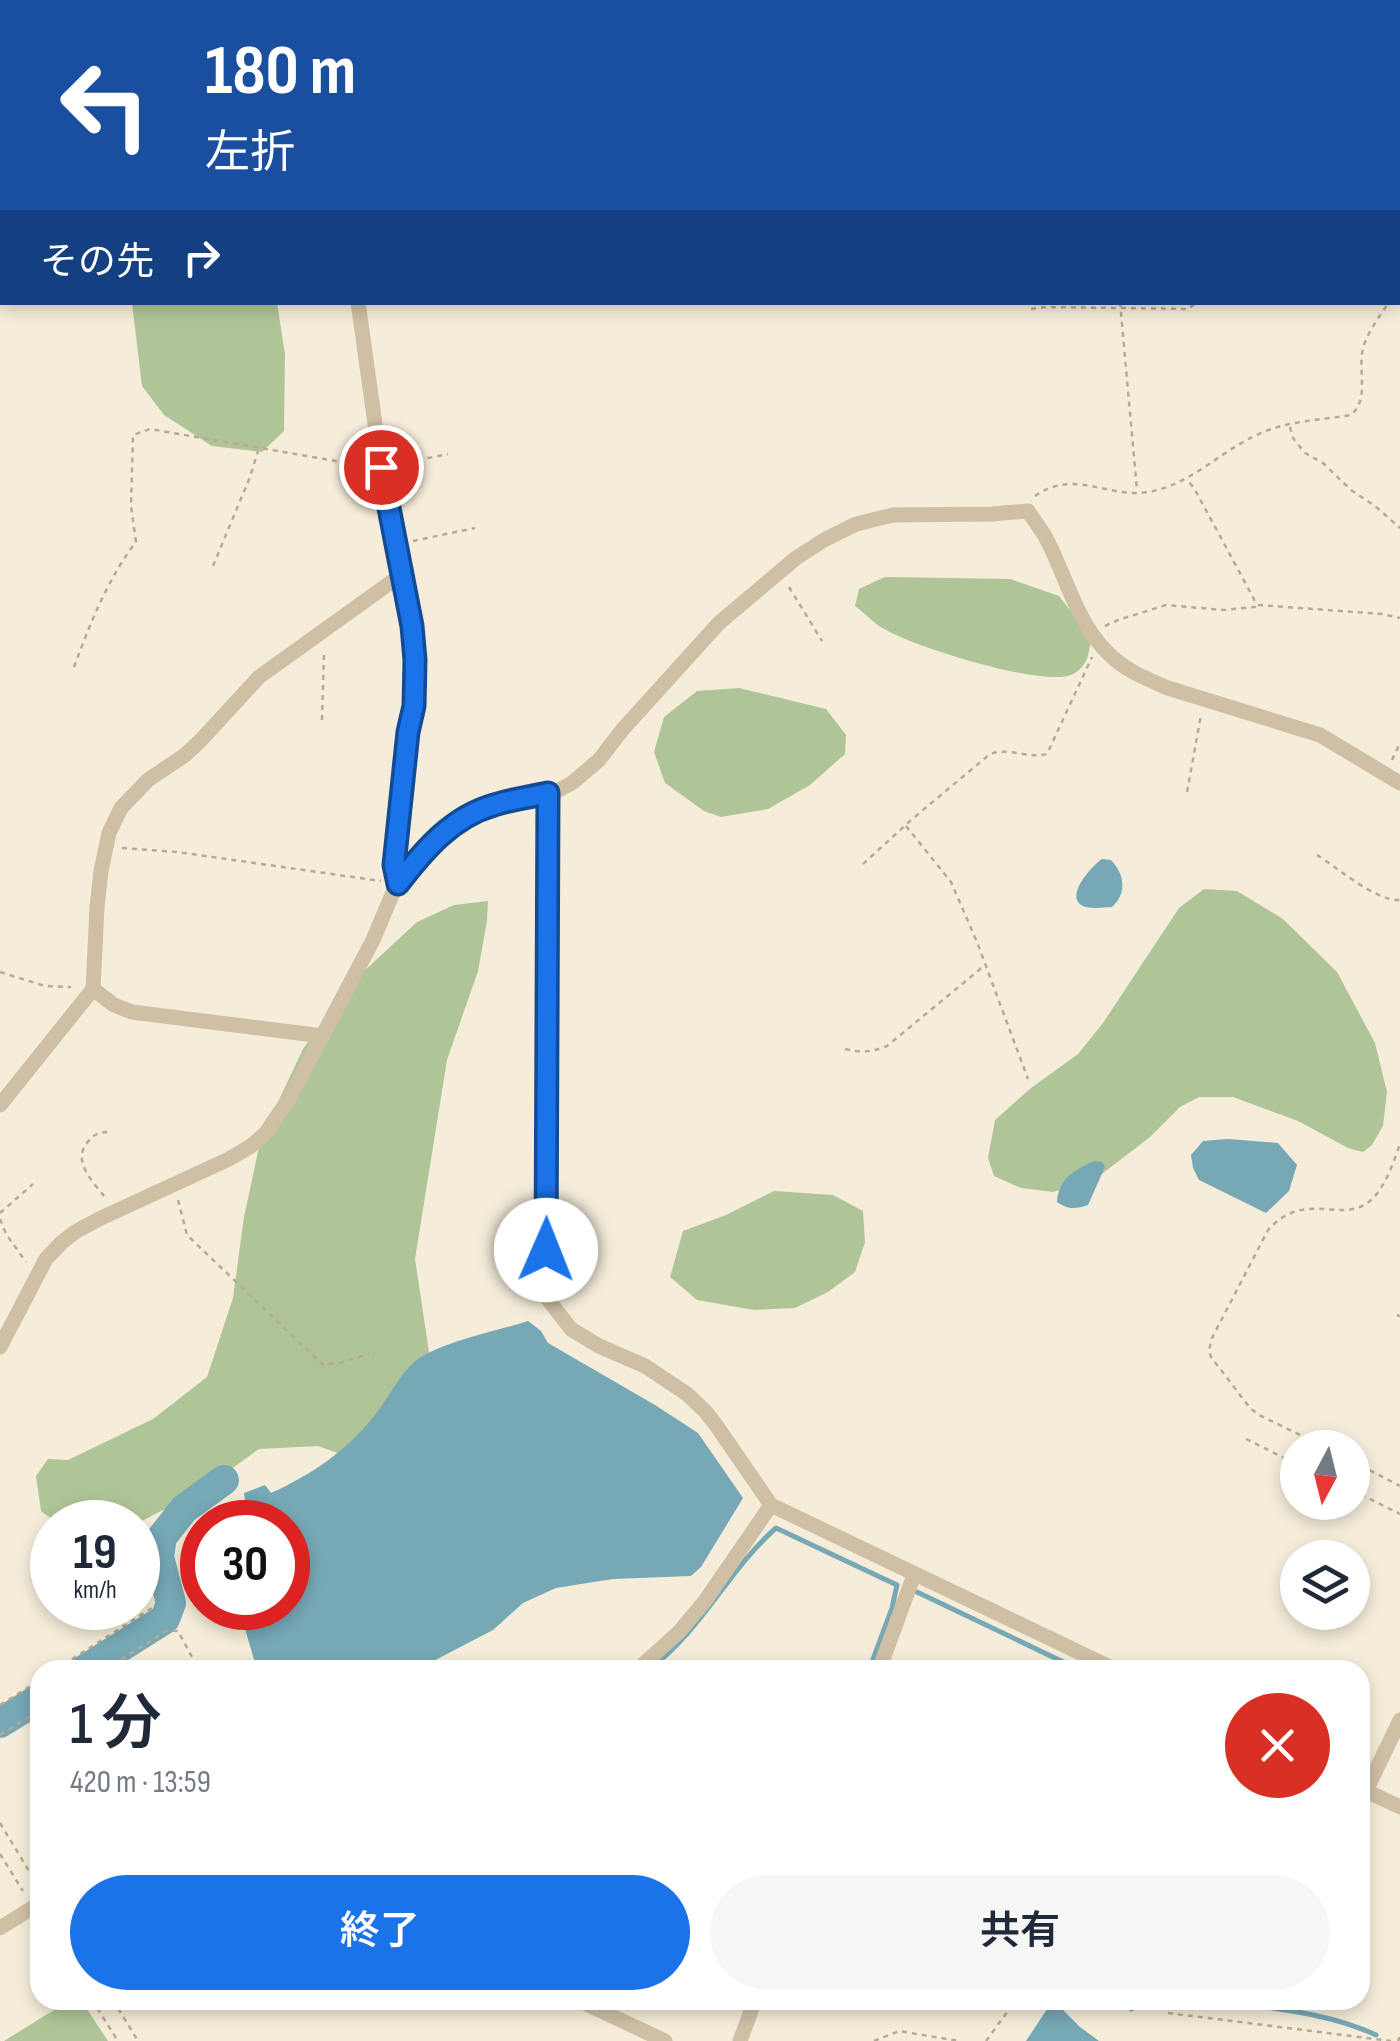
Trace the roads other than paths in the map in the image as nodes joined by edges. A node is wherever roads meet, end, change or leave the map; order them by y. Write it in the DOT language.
graph roads {
  1 [pos="358,305"];
  2 [pos="401,576"];
  3 [pos="1400,782"];
  4 [pos="548,793"];
  5 [pos="398,884"];
  6 [pos="93,989"];
  7 [pos="322,1036"];
  8 [pos="0,1105"];
  9 [pos="0,1347"];
  10 [pos="771,1505"];
  11 [pos="914,1574"];
  12 [pos="649,1660"];
  13 [pos="882,1660"];
  14 [pos="1095,1660"];
  15 [pos="1400,1720"];
  16 [pos="1370,1777"];
  17 [pos="1370,1793"];
  18 [pos="1400,1807"];
  19 [pos="30,1909"];
  20 [pos="0,1928"];
  21 [pos="599,2010"];
  22 [pos="751,2010"];
  23 [pos="664,2041"];
  24 [pos="740,2041"];
  1 -- 2 [label="street"];
  2 -- 5 [label="street"];
  2 -- 6 [label="street"];
  3 -- 4 [label="street"];
  4 -- 5 [label="street"];
  4 -- 10 [label="street"];
  5 -- 7 [label="street"];
  6 -- 7 [label="street"];
  6 -- 8 [label="street"];
  7 -- 9 [label="street"];
  10 -- 11 [label="street"];
  10 -- 12 [label="street"];
  11 -- 13 [label="street"];
  11 -- 14 [label="street"];
  15 -- 16 [label="street"];
  17 -- 18 [label="street"];
  19 -- 20 [label="street"];
  21 -- 23 [label="street"];
  22 -- 24 [label="street"];
}
